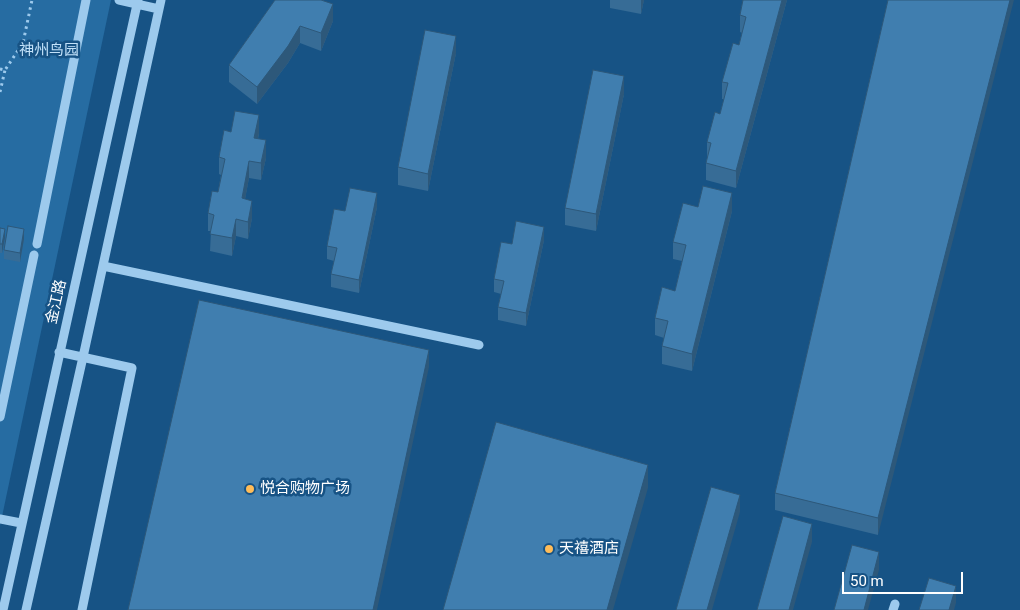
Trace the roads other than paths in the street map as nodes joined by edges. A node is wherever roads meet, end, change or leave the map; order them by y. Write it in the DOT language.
graph roads {
  1 [pos="86,0"];
  2 [pos="119,0"];
  3 [pos="138,2"];
  4 [pos="160,4"];
  5 [pos="37,244"];
  6 [pos="34,255"];
  7 [pos="103,266"];
  8 [pos="479,345"];
  9 [pos="59,352"];
  10 [pos="83,357"];
  11 [pos="0,417"];
  12 [pos="0,519"];
  13 [pos="21,524"];
  14 [pos="3,610"];
  15 [pos="26,610"];
  16 [pos="82,610"];
  1 -- 5 [label="street"];
  2 -- 3 [label="street"];
  3 -- 4 [label="street"];
  3 -- 9 [label="street, 金江路"];
  4 -- 7 [label="street"];
  6 -- 11 [label="street"];
  7 -- 8 [label="street"];
  7 -- 10 [label="street"];
  9 -- 10 [label="street"];
  9 -- 13 [label="street, 金江路"];
  10 -- 15 [label="street"];
  10 -- 16 [label="street"];
  12 -- 13 [label="street"];
  13 -- 14 [label="street, 金江路"];
}
